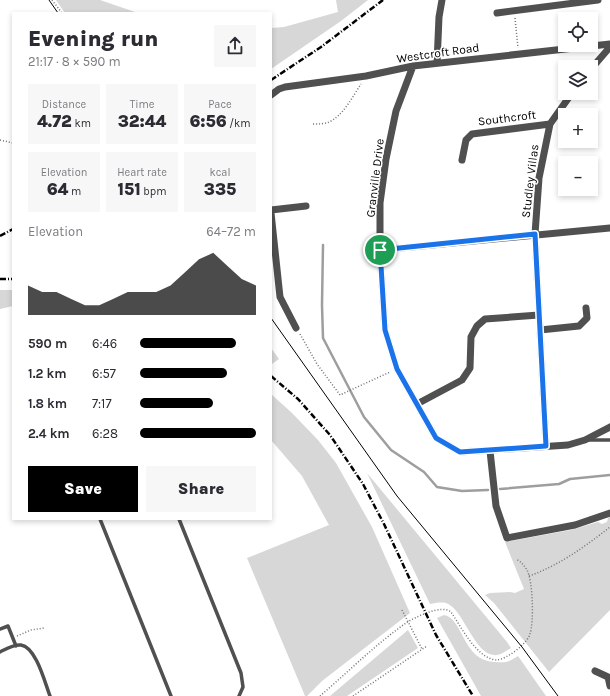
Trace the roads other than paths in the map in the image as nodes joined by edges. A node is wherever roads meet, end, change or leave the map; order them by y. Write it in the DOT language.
graph roads {
  1 [pos="442,0"];
  2 [pos="598,0"];
  3 [pos="497,13"];
  4 [pos="610,44"];
  5 [pos="610,47"];
  6 [pos="598,60"];
  7 [pos="437,63"];
  8 [pos="413,66"];
  9 [pos="272,93"];
  10 [pos="567,100"];
  11 [pos="550,124"];
  12 [pos="462,160"];
  13 [pos="306,206"];
  14 [pos="272,212"];
  15 [pos="272,221"];
  16 [pos="610,228"];
  17 [pos="535,234"];
  18 [pos="380,250"];
  19 [pos="586,308"];
  20 [pos="539,315"];
  21 [pos="296,328"];
  22 [pos="540,330"];
  23 [pos="417,404"];
  24 [pos="610,427"];
  25 [pos="585,440"];
  26 [pos="610,440"];
  27 [pos="546,446"];
  28 [pos="490,451"];
  29 [pos="610,513"];
  30 [pos="100,520"];
  31 [pos="179,520"];
  32 [pos="0,629"];
  33 [pos="16,646"];
  34 [pos="0,652"];
  35 [pos="595,672"];
  36 [pos="609,676"];
  37 [pos="610,686"];
  38 [pos="50,696"];
  39 [pos="171,696"];
  40 [pos="239,696"];
  1 -- 7 [label="street"];
  2 -- 3 [label="street"];
  4 -- 7 [label="street, Westcroft Road"];
  5 -- 6 [label="street"];
  7 -- 8 [label="street, Westcroft Road"];
  8 -- 9 [label="street, Westcroft Road"];
  8 -- 18 [label="street, Granville Drive"];
  10 -- 11 [label="street, Studley Villas"];
  11 -- 12 [label="street, Southcroft"];
  11 -- 17 [label="street, Studley Villas"];
  13 -- 14 [label="street"];
  15 -- 21 [label="street"];
  16 -- 17 [label="street"];
  17 -- 18 [label="street"];
  17 -- 20 [label="street, Studley Villas"];
  18 -- 23 [label="street, Granville Drive"];
  19 -- 22 [label="street"];
  20 -- 22 [label="street, Studley Villas"];
  20 -- 23 [label="street"];
  22 -- 27 [label="street, Studley Villas"];
  23 -- 28 [label="street, Granville Drive"];
  24 -- 25 [label="street, Granville Drive"];
  25 -- 26 [label="lane"];
  25 -- 27 [label="street, Granville Drive"];
  27 -- 28 [label="street, Granville Drive"];
  28 -- 29 [label="street"];
  30 -- 39 [label="lane"];
  31 -- 40 [label="lane"];
  32 -- 33 [label="lane"];
  33 -- 34 [label="lane"];
  33 -- 38 [label="lane"];
  35 -- 36 [label="street"];
  36 -- 37 [label="street"];
}
